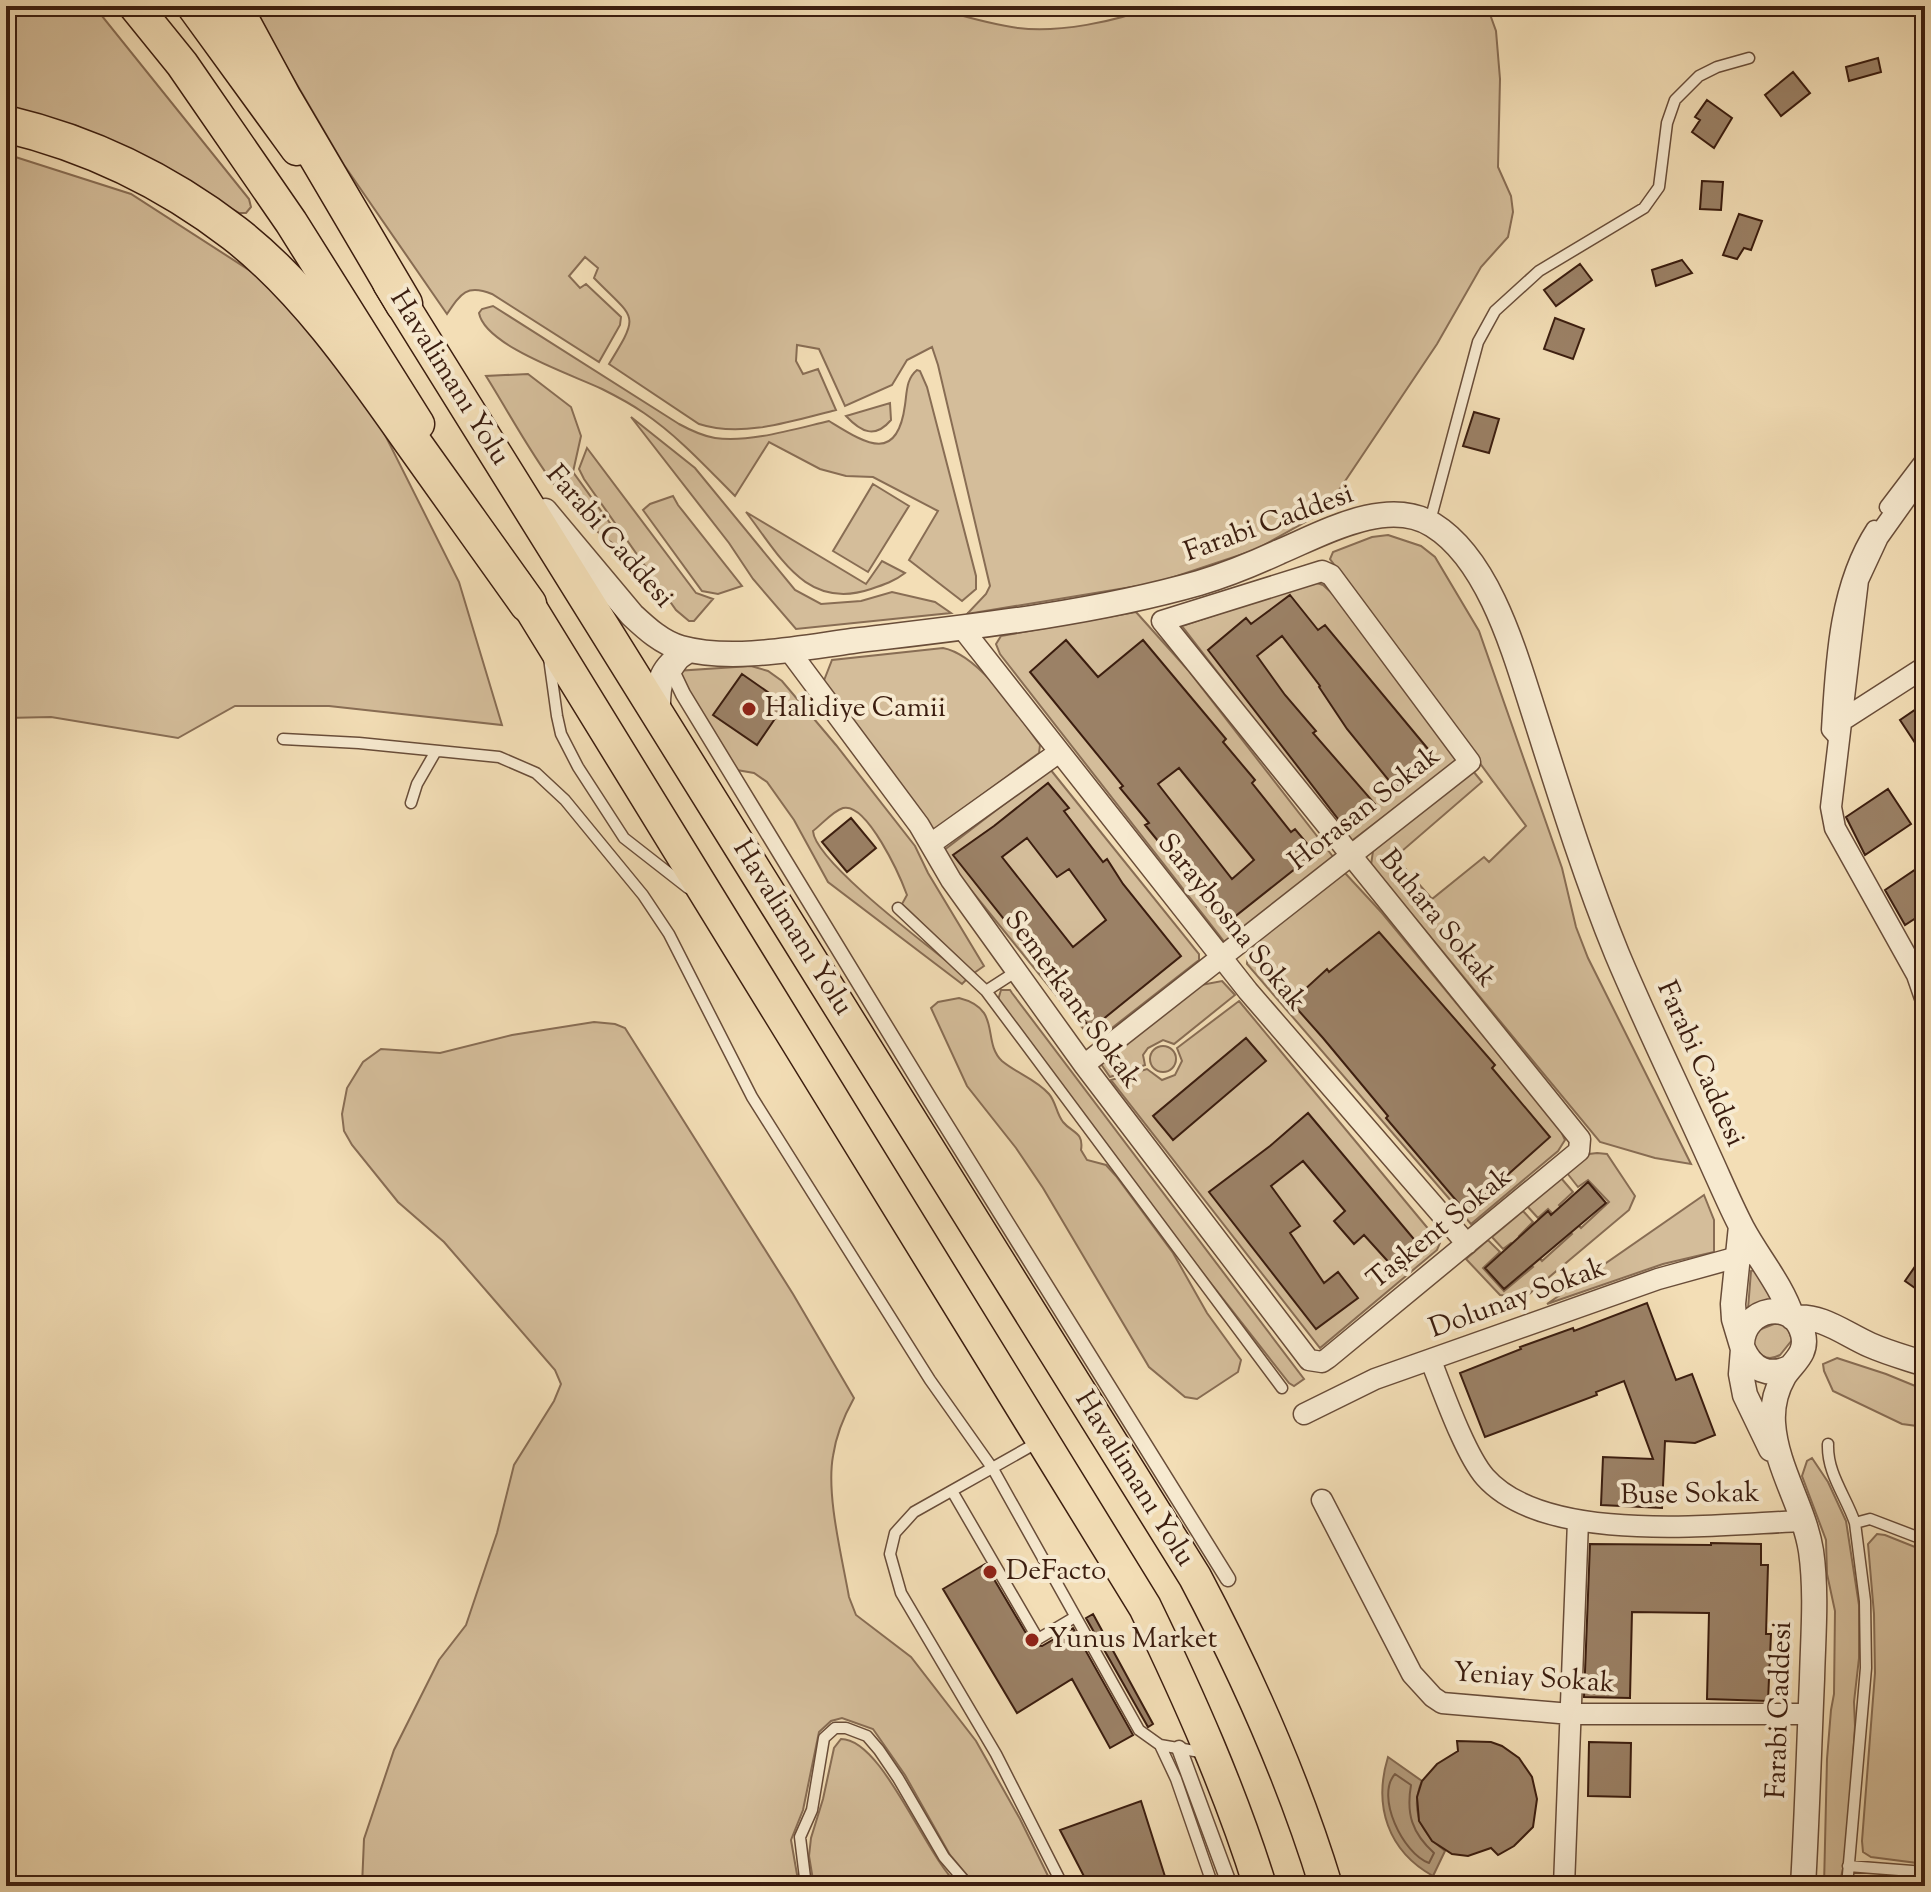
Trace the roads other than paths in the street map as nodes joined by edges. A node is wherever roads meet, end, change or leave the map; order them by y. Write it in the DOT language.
graph roads {
  1 [pos="135,6"];
  2 [pos="193,6"];
  3 [pos="233,6"];
  4 [pos="1749,58"];
  5 [pos="6,124"];
  6 [pos="404,304"];
  7 [pos="495,451"];
  8 [pos="1925,457"];
  9 [pos="1925,471"];
  10 [pos="1430,522"];
  11 [pos="536,618"];
  12 [pos="1162,621"];
  13 [pos="962,628"];
  14 [pos="788,649"];
  15 [pos="689,650"];
  16 [pos="1925,667"];
  17 [pos="658,714"];
  18 [pos="1840,730"];
  19 [pos="283,739"];
  20 [pos="436,751"];
  21 [pos="1058,753"];
  22 [pos="411,803"];
  23 [pos="620,833"];
  24 [pos="932,843"];
  25 [pos="606,848"];
  26 [pos="1350,857"];
  27 [pos="715,908"];
  28 [pos="898,908"];
  29 [pos="1221,958"];
  30 [pos="1017,971"];
  31 [pos="1924,985"];
  32 [pos="986,991"];
  33 [pos="1084,1065"];
  34 [pos="1580,1139"];
  35 [pos="1467,1244"];
  36 [pos="1747,1255"];
  37 [pos="1792,1318"];
  38 [pos="1872,1346"];
  39 [pos="1743,1347"];
  40 [pos="1328,1358"];
  41 [pos="1796,1359"];
  42 [pos="1431,1361"];
  43 [pos="1925,1364"];
  44 [pos="1282,1388"];
  45 [pos="1304,1414"];
  46 [pos="1042,1440"];
  47 [pos="1828,1444"];
  48 [pos="993,1469"];
  49 [pos="952,1491"];
  50 [pos="1792,1491"];
  51 [pos="1322,1500"];
  52 [pos="1578,1521"];
  53 [pos="1803,1521"];
  54 [pos="1855,1523"];
  55 [pos="1925,1540"];
  56 [pos="1228,1579"];
  57 [pos="1075,1617"];
  58 [pos="1571,1714"];
  59 [pos="1810,1714"];
  60 [pos="1160,1745"];
  61 [pos="1179,1748"];
  62 [pos="1212,1754"];
  63 [pos="1848,1866"];
  64 [pos="1322,1872"];
  65 [pos="1925,1872"];
  66 [pos="806,1886"];
  67 [pos="969,1886"];
  68 [pos="1063,1886"];
  69 [pos="1213,1886"];
  70 [pos="1230,1886"];
  71 [pos="1260,1886"];
  72 [pos="1337,1886"];
  73 [pos="1564,1886"];
  74 [pos="1803,1886"];
  75 [pos="1847,1886"];
  1 -- 11 [label="highway, Havalimanı Yolu"];
  2 -- 6 [label="highway, Havalimanı Yolu"];
  3 -- 6 [label="highway"];
  4 -- 10 [label="lane"];
  5 -- 11 [label="highway"];
  6 -- 7 [label="highway, Havalimanı Yolu"];
  7 -- 15 [label="street, Farabi Caddesi"];
  7 -- 17 [label="highway, Havalimanı Yolu"];
  8 -- 18 [label="street"];
  9 -- 18 [label="street"];
  10 -- 13 [label="street, Farabi Caddesi"];
  10 -- 36 [label="street, Farabi Caddesi"];
  11 -- 23 [label="lane"];
  11 -- 27 [label="highway, Havalimanı Yolu"];
  12 -- 26 [label="street, Buhara Sokak"];
  12 -- 26 [label="street, Horasan Sokak"];
  13 -- 14 [label="street, Farabi Caddesi"];
  13 -- 21 [label="street, Saraybosna Sokak"];
  14 -- 15 [label="street, Farabi Caddesi"];
  14 -- 24 [label="street, Semerkant Sokak"];
  15 -- 17 [label="street"];
  15 -- 56 [label="street"];
  16 -- 18 [label="street"];
  17 -- 64 [label="highway, Havalimanı Yolu"];
  18 -- 31 [label="street"];
  19 -- 20 [label="lane"];
  20 -- 22 [label="lane"];
  20 -- 25 [label="lane"];
  21 -- 24 [label="street"];
  21 -- 29 [label="street, Saraybosna Sokak"];
  23 -- 25 [label="lane"];
  23 -- 27 [label="lane"];
  24 -- 30 [label="street, Semerkant Sokak"];
  25 -- 48 [label="lane"];
  26 -- 29 [label="street, Horasan Sokak"];
  26 -- 34 [label="street, Buhara Sokak"];
  27 -- 46 [label="highway, Havalimanı Yolu"];
  28 -- 32 [label="lane"];
  29 -- 33 [label="street, Horasan Sokak"];
  29 -- 35 [label="street, Saraybosna Sokak"];
  30 -- 32 [label="lane"];
  30 -- 33 [label="street, Semerkant Sokak"];
  32 -- 44 [label="lane"];
  33 -- 40 [label="street, Semerkant Sokak"];
  34 -- 35 [label="street, Taşkent Sokak"];
  35 -- 40 [label="street, Taşkent Sokak"];
  36 -- 37 [label="street, Farabi Caddesi"];
  36 -- 39 [label="street"];
  36 -- 42 [label="street, Dolunay Sokak"];
  37 -- 38 [label="street"];
  37 -- 39 [label="street"];
  37 -- 41 [label="street"];
  38 -- 41 [label="street"];
  38 -- 43 [label="street"];
  39 -- 41 [label="street"];
  39 -- 50 [label="street"];
  41 -- 50 [label="street"];
  42 -- 45 [label="street, Dolunay Sokak"];
  42 -- 52 [label="street, Buse Sokak"];
  46 -- 48 [label="lane"];
  46 -- 62 [label="highway, Havalimanı Yolu"];
  47 -- 54 [label="lane"];
  48 -- 49 [label="lane"];
  48 -- 57 [label="lane"];
  49 -- 57 [label="lane"];
  49 -- 68 [label="lane"];
  50 -- 53 [label="street, Farabi Caddesi"];
  51 -- 58 [label="street, Yeniay Sokak"];
  52 -- 53 [label="street, Buse Sokak"];
  52 -- 58 [label="street"];
  53 -- 59 [label="street, Farabi Caddesi"];
  54 -- 55 [label="lane"];
  54 -- 63 [label="lane"];
  57 -- 60 [label="lane"];
  58 -- 59 [label="street, Yeniay Sokak"];
  58 -- 73 [label="street"];
  59 -- 74 [label="street, Farabi Caddesi"];
  60 -- 61 [label="lane"];
  60 -- 69 [label="lane"];
  61 -- 62 [label="lane"];
  61 -- 70 [label="street"];
  62 -- 71 [label="highway, Havalimanı Yolu"];
  63 -- 65 [label="lane"];
  63 -- 75 [label="lane"];
  64 -- 72 [label="lane"];
  66 -- 67 [label="lane"];
}
